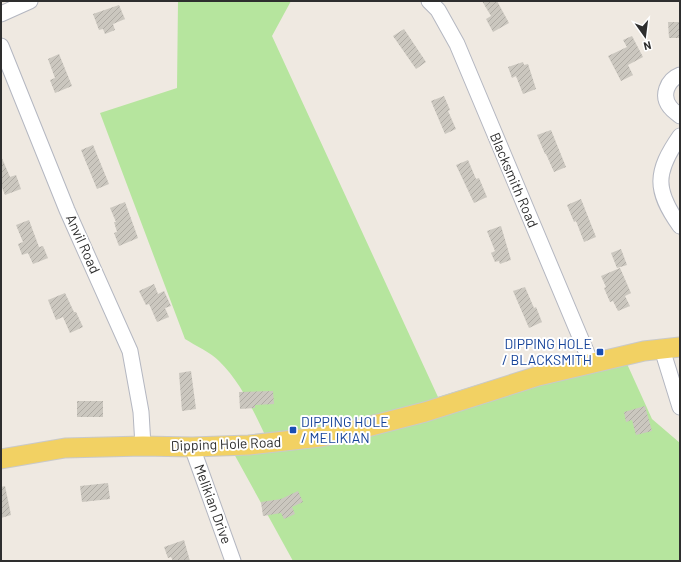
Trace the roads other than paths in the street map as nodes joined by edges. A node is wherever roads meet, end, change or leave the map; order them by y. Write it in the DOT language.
graph roads {
  1 [pos="30,1"];
  2 [pos="429,1"];
  3 [pos="1,14"];
  4 [pos="1,46"];
  5 [pos="680,76"];
  6 [pos="680,116"];
  7 [pos="680,136"];
  8 [pos="680,226"];
  9 [pos="671,348"];
  10 [pos="591,363"];
  11 [pos="680,407"];
  12 [pos="143,446"];
  13 [pos="192,447"];
  14 [pos="1,459"];
  15 [pos="234,561"];
  1 -- 3 [label="street"];
  2 -- 10 [label="street, Blacksmith Road"];
  4 -- 12 [label="street, Anvil Road"];
  5 -- 6 [label="street"];
  7 -- 8 [label="street"];
  9 -- 10 [label="main road, Dipping Hole Road"];
  9 -- 11 [label="street"];
  10 -- 13 [label="main road, Dipping Hole Road"];
  12 -- 13 [label="main road, Dipping Hole Road"];
  12 -- 14 [label="main road, Dipping Hole Road"];
  13 -- 15 [label="street, Melikian Drive"];
}
